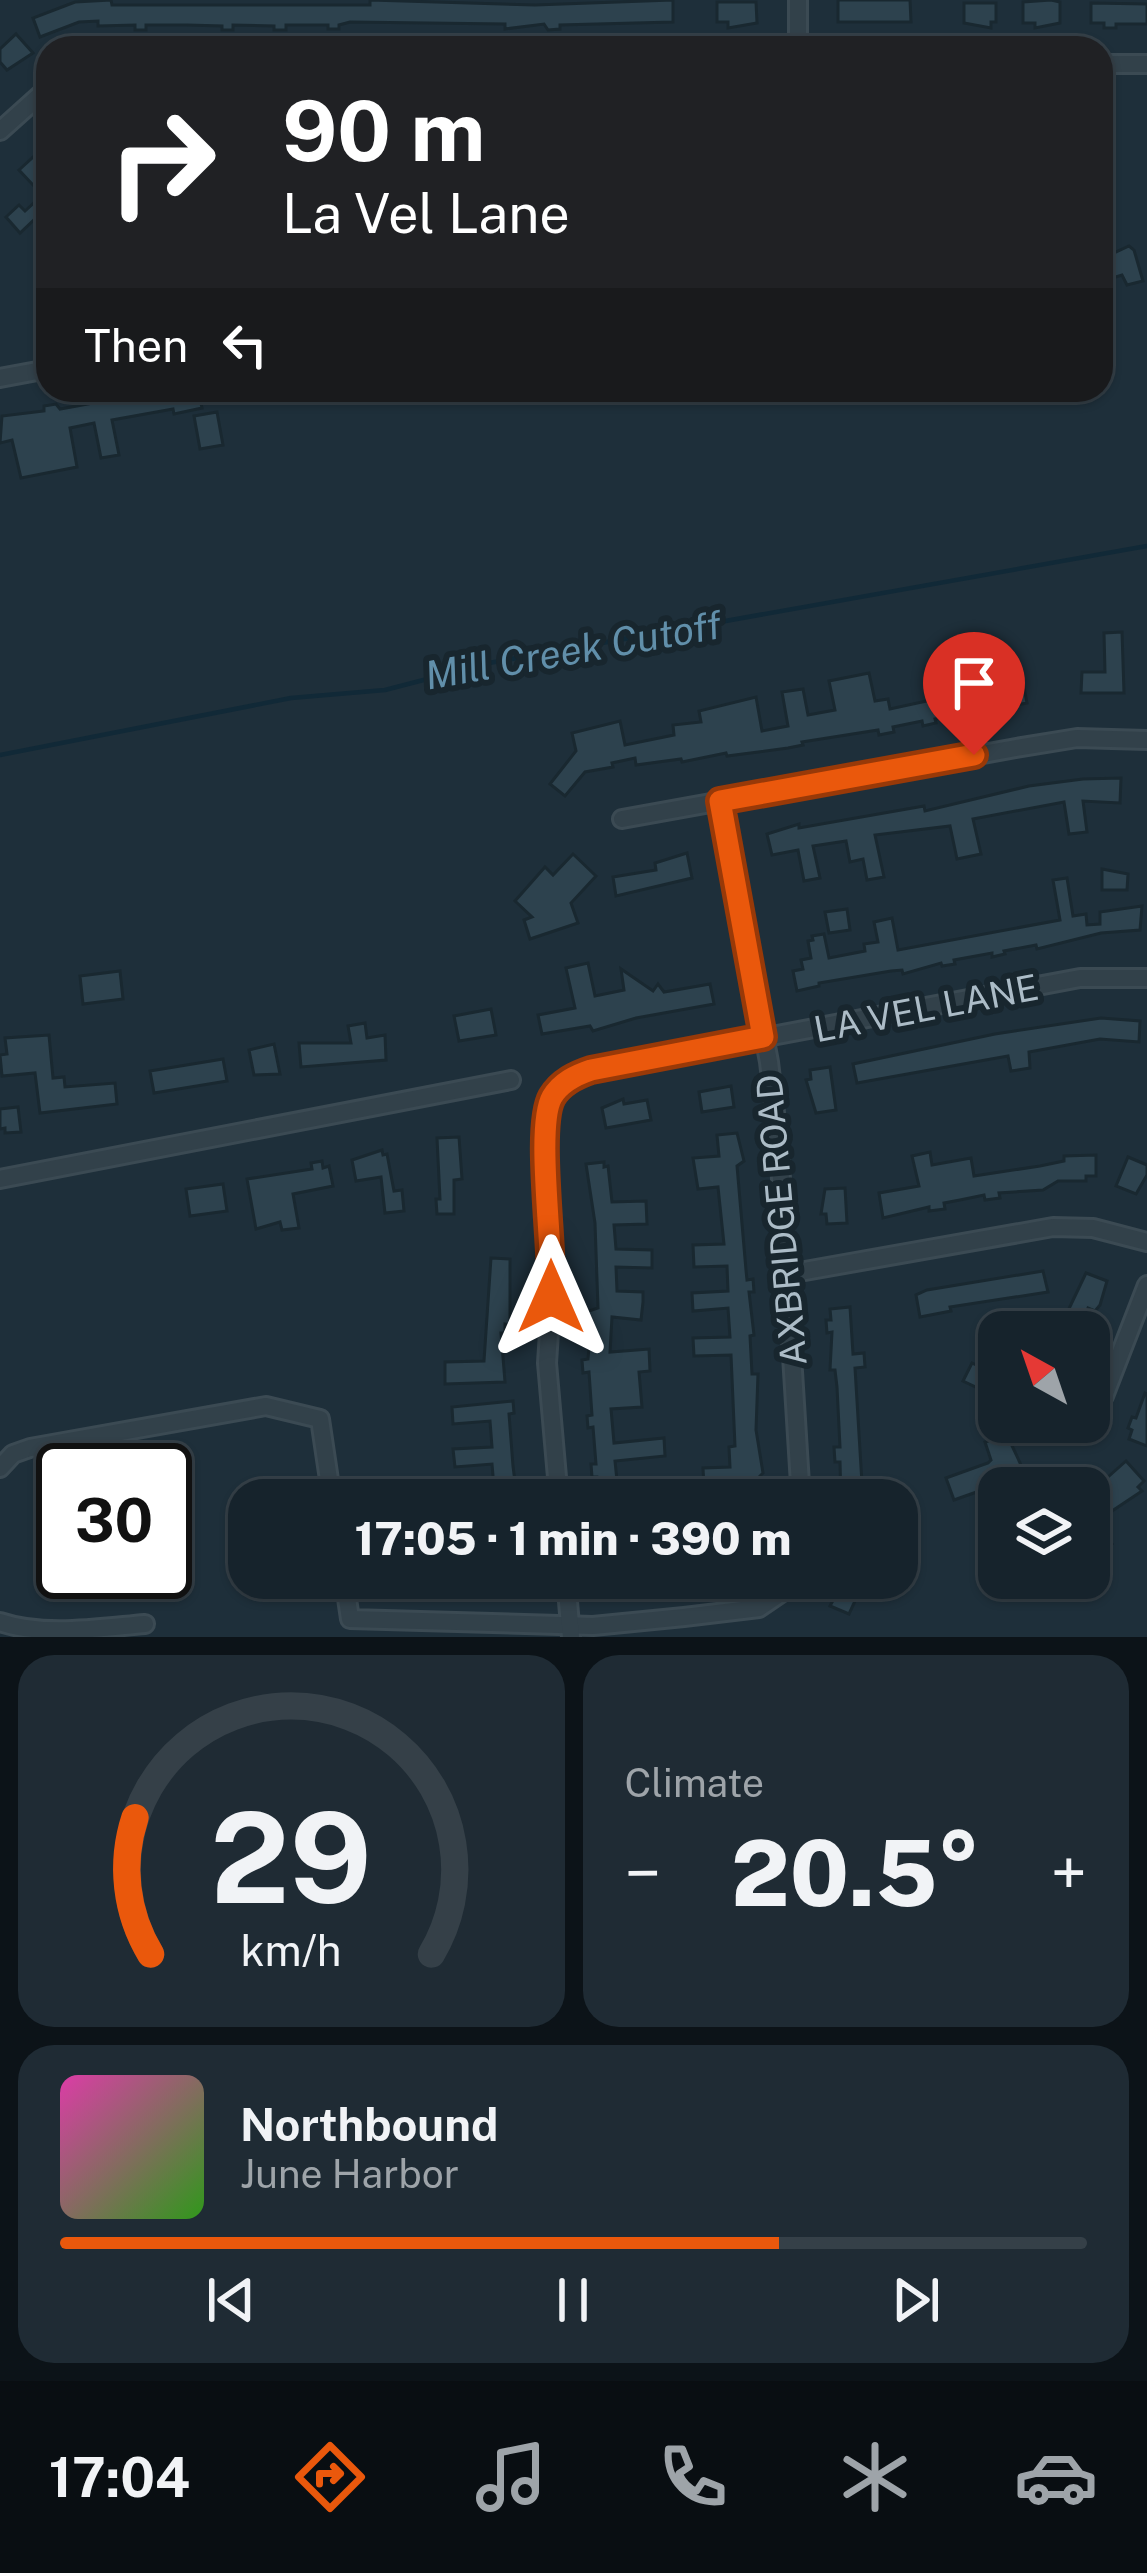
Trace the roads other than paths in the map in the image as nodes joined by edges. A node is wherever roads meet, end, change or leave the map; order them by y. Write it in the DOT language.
graph roads {
  1 [pos="798,0"];
  2 [pos="798,36"];
  3 [pos="1113,64"];
  4 [pos="1147,64"];
  5 [pos="36,99"];
  6 [pos="0,131"];
  7 [pos="36,371"];
  8 [pos="0,378"];
  9 [pos="1147,740"];
  10 [pos="720,801"];
  11 [pos="622,819"];
  12 [pos="1147,978"];
  13 [pos="763,1037"];
  14 [pos="511,1080"];
  15 [pos="0,1179"];
  16 [pos="1147,1242"];
  17 [pos="788,1274"];
  18 [pos="1147,1285"];
  19 [pos="1110,1381"];
  20 [pos="0,1468"];
  21 [pos="329,1479"];
  22 [pos="557,1479"];
  23 [pos="800,1479"];
  24 [pos="347,1599"];
  25 [pos="568,1599"];
  26 [pos="774,1599"];
  27 [pos="0,1622"];
  28 [pos="145,1624"];
  29 [pos="570,1631"];
  1 -- 2 [label="street"];
  3 -- 4 [label="street"];
  5 -- 6 [label="street"];
  7 -- 8 [label="street"];
  9 -- 10 [label="street"];
  10 -- 11 [label="street"];
  10 -- 13 [label="street, AXBRIDGE ROAD"];
  12 -- 13 [label="street, LA VEL LANE"];
  13 -- 17 [label="street, AXBRIDGE ROAD"];
  13 -- 22 [label="street, LA VEL LANE"];
  14 -- 15 [label="street"];
  16 -- 17 [label="street"];
  17 -- 23 [label="street, AXBRIDGE ROAD"];
  18 -- 19 [label="street"];
  20 -- 21 [label="street"];
  24 -- 29 [label="street"];
  25 -- 29 [label="street"];
  26 -- 29 [label="street"];
  27 -- 28 [label="street"];
}
